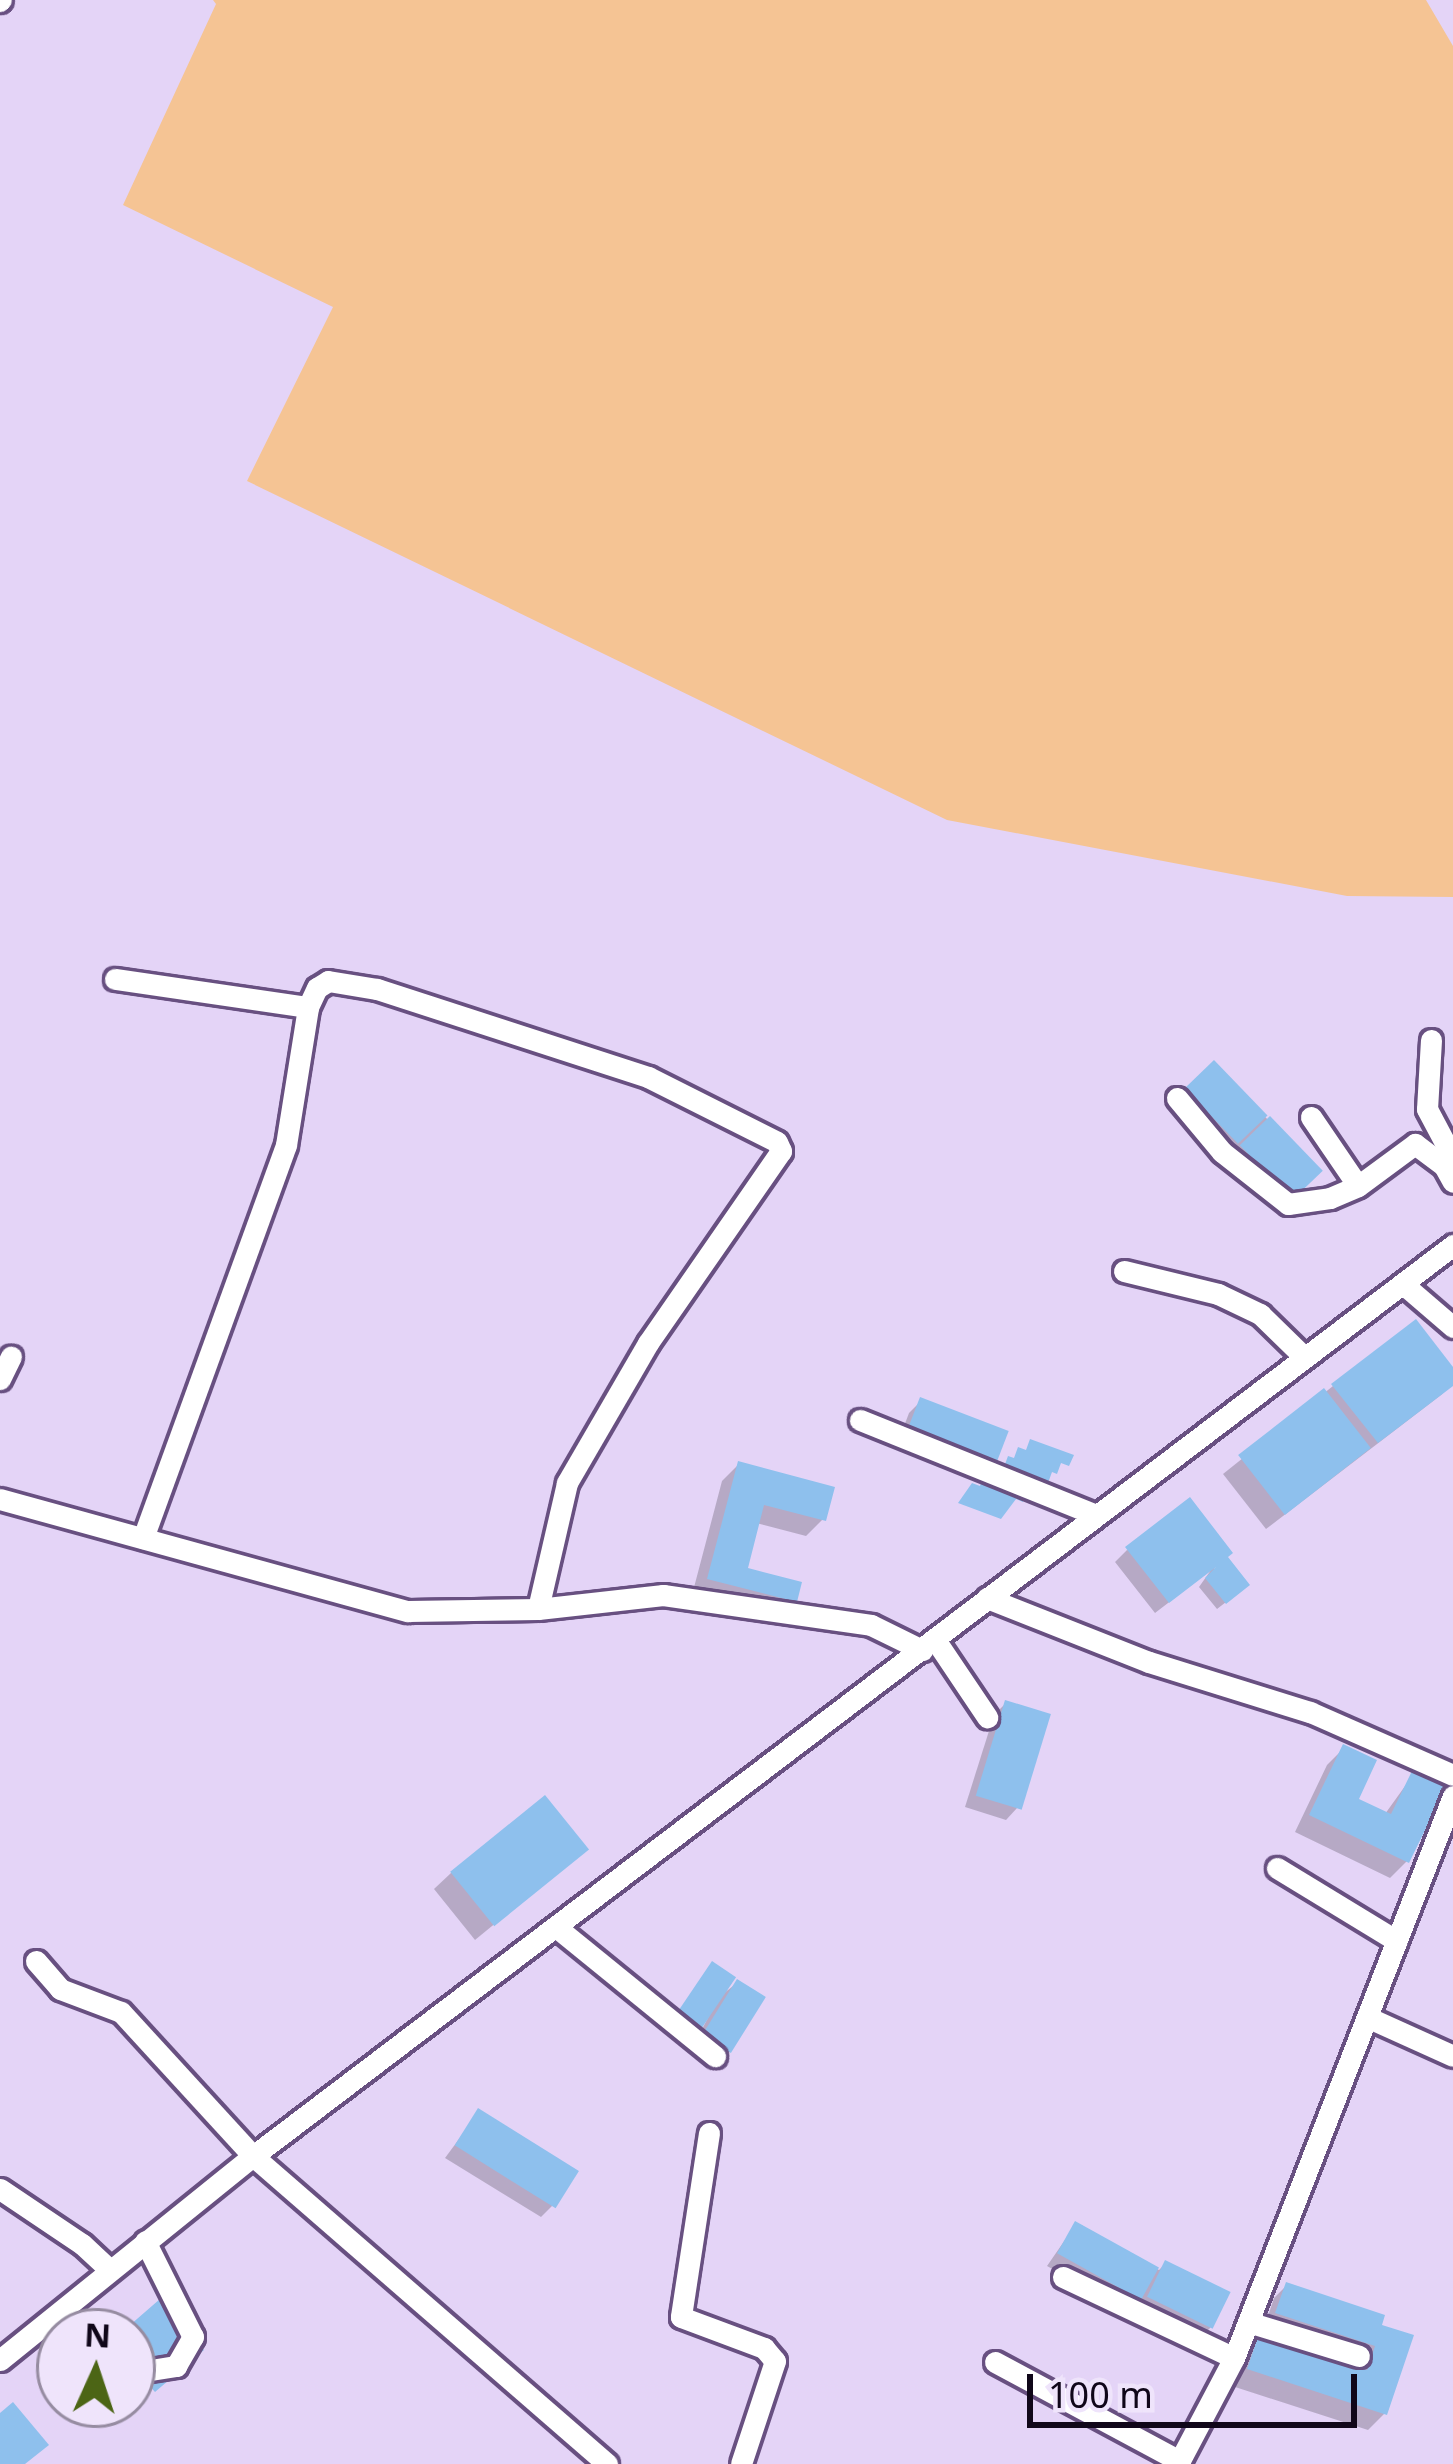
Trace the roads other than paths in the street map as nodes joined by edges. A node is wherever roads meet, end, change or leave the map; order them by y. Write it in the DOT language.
graph roads {
  1 [pos="115,979"];
  2 [pos="308,1007"];
  3 [pos="1431,1040"];
  4 [pos="1178,1098"];
  5 [pos="1311,1118"];
  6 [pos="1453,1157"];
  7 [pos="1453,1182"];
  8 [pos="1358,1186"];
  9 [pos="1453,1245"];
  10 [pos="1124,1271"];
  11 [pos="1403,1284"];
  12 [pos="1453,1327"];
  13 [pos="11,1356"];
  14 [pos="1304,1357"];
  15 [pos="0,1379"];
  16 [pos="860,1420"];
  17 [pos="0,1498"];
  18 [pos="1096,1515"];
  19 [pos="143,1538"];
  20 [pos="987,1598"];
  21 [pos="538,1609"];
  22 [pos="929,1645"];
  23 [pos="987,1717"];
  24 [pos="1453,1775"];
  25 [pos="1453,1796"];
  26 [pos="1277,1868"];
  27 [pos="556,1927"];
  28 [pos="1397,1941"];
  29 [pos="36,1961"];
  30 [pos="1369,2018"];
  31 [pos="715,2056"];
  32 [pos="1453,2056"];
  33 [pos="709,2133"];
  34 [pos="253,2156"];
  35 [pos="0,2189"];
  36 [pos="145,2241"];
  37 [pos="110,2270"];
  38 [pos="1063,2277"];
  39 [pos="74,2308"];
  40 [pos="1248,2322"];
  41 [pos="36,2339"];
  42 [pos="1359,2356"];
  43 [pos="1234,2357"];
  44 [pos="0,2360"];
  45 [pos="994,2362"];
  46 [pos="156,2369"];
  47 [pos="1179,2463"];
  48 [pos="607,2464"];
  49 [pos="740,2464"];
  1 -- 2 [label="street"];
  2 -- 19 [label="street"];
  2 -- 21 [label="street"];
  3 -- 6 [label="street"];
  4 -- 8 [label="street"];
  5 -- 8 [label="street"];
  7 -- 8 [label="street"];
  9 -- 11 [label="street"];
  10 -- 14 [label="street"];
  11 -- 12 [label="street"];
  11 -- 14 [label="street"];
  13 -- 15 [label="street"];
  14 -- 18 [label="street"];
  16 -- 18 [label="street"];
  17 -- 19 [label="street"];
  18 -- 20 [label="street"];
  19 -- 21 [label="street"];
  20 -- 22 [label="street"];
  20 -- 24 [label="street"];
  21 -- 22 [label="street"];
  22 -- 23 [label="street"];
  22 -- 27 [label="street"];
  25 -- 28 [label="street"];
  26 -- 28 [label="street"];
  27 -- 31 [label="street"];
  27 -- 34 [label="street"];
  28 -- 30 [label="street"];
  29 -- 34 [label="street"];
  30 -- 32 [label="street"];
  30 -- 40 [label="street"];
  33 -- 49 [label="street"];
  34 -- 36 [label="street"];
  34 -- 48 [label="street"];
  35 -- 37 [label="street"];
  36 -- 37 [label="street"];
  36 -- 46 [label="street"];
  37 -- 39 [label="street"];
  38 -- 43 [label="street"];
  40 -- 42 [label="street"];
  40 -- 43 [label="street"];
  41 -- 44 [label="street"];
  43 -- 47 [label="street"];
  45 -- 47 [label="street"];
}
